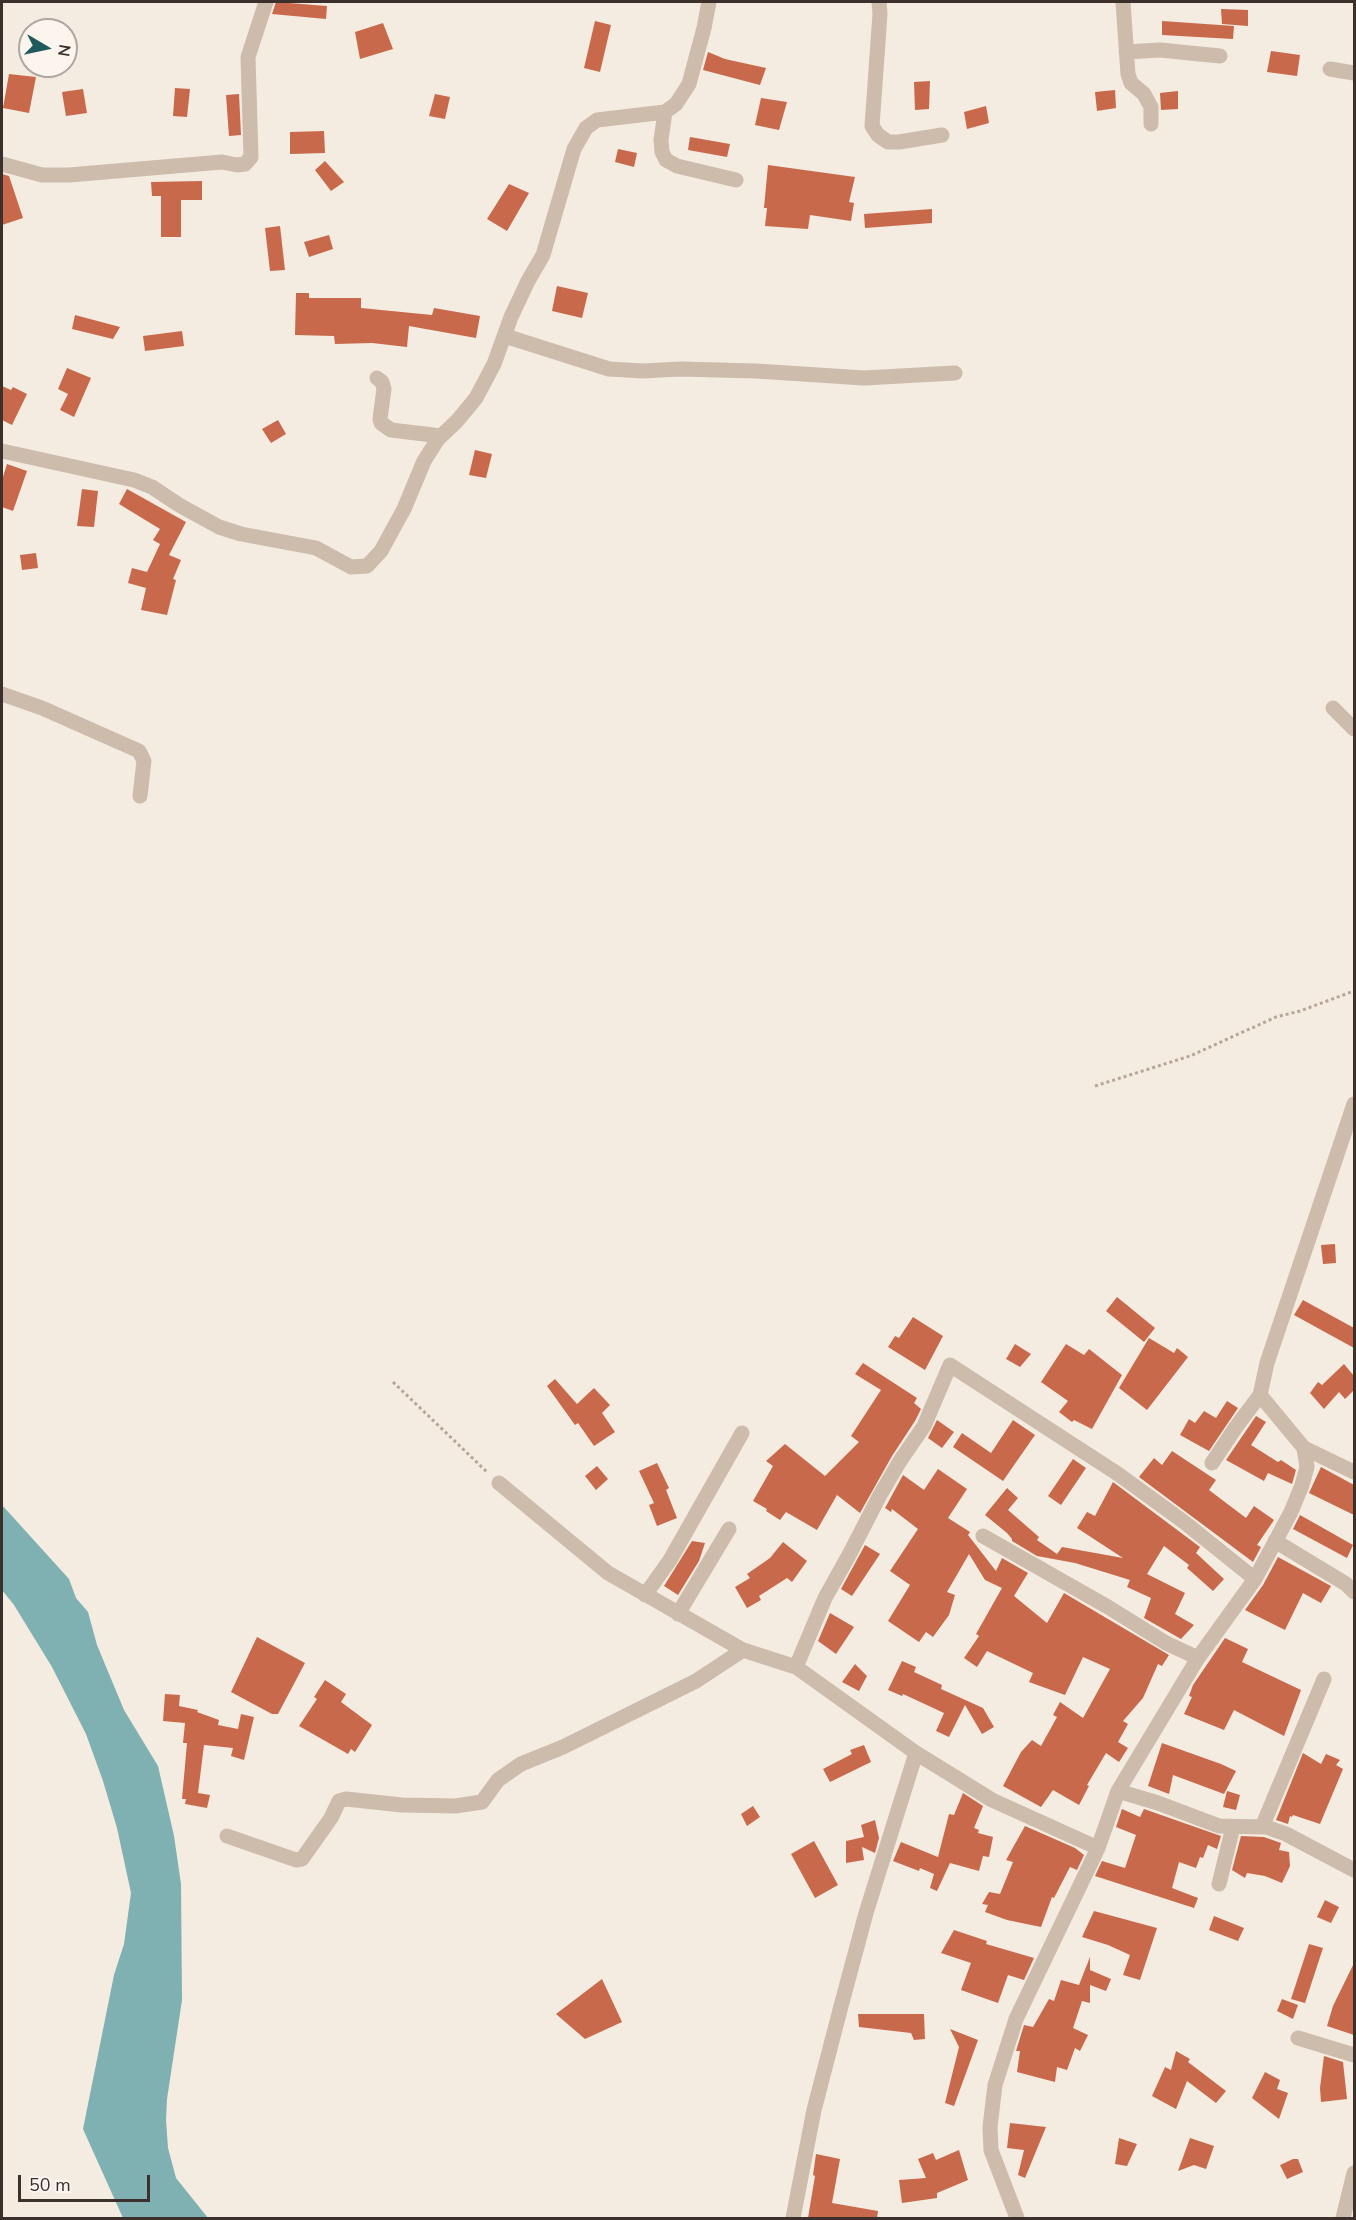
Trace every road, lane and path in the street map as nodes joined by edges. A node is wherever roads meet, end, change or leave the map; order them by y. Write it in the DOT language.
graph roads {
  1 [pos="266,2"];
  2 [pos="709,2"];
  3 [pos="879,2"];
  4 [pos="1123,2"];
  5 [pos="1126,52"];
  6 [pos="1220,56"];
  7 [pos="1330,69"];
  8 [pos="1354,73"];
  9 [pos="665,112"];
  10 [pos="1151,124"];
  11 [pos="942,135"];
  12 [pos="2,164"];
  13 [pos="736,180"];
  14 [pos="505,336"];
  15 [pos="955,373"];
  16 [pos="377,378"];
  17 [pos="441,436"];
  18 [pos="2,451"];
  19 [pos="2,694"];
  20 [pos="1333,708"];
  21 [pos="1354,729"];
  22 [pos="140,796"];
  23 [pos="1354,992"];
  24 [pos="1095,1086"];
  25 [pos="1354,1104"];
  26 [pos="393,1382"];
  27 [pos="1260,1395"];
  28 [pos="742,1433"];
  29 [pos="1305,1448"];
  30 [pos="1212,1463"];
  31 [pos="1354,1469"];
  32 [pos="499,1483"];
  33 [pos="729,1529"];
  34 [pos="983,1536"];
  35 [pos="1275,1541"];
  36 [pos="1255,1579"];
  37 [pos="1354,1592"];
  38 [pos="645,1595"];
  39 [pos="678,1614"];
  40 [pos="742,1650"];
  41 [pos="1198,1658"];
  42 [pos="796,1667"];
  43 [pos="1324,1678"];
  44 [pos="916,1753"];
  45 [pos="1118,1791"];
  46 [pos="1233,1827"];
  47 [pos="1262,1827"];
  48 [pos="227,1836"];
  49 [pos="1098,1848"];
  50 [pos="1354,1870"];
  51 [pos="1220,1884"];
  52 [pos="1298,2038"];
  53 [pos="1354,2055"];
  54 [pos="1354,2173"];
  55 [pos="793,2218"];
  56 [pos="1017,2218"];
  57 [pos="1343,2218"];
  1 -- 12 [label="street"];
  2 -- 9 [label="street"];
  3 -- 11 [label="street"];
  4 -- 5 [label="street"];
  5 -- 6 [label="street"];
  5 -- 10 [label="street"];
  7 -- 8 [label="street"];
  9 -- 13 [label="street"];
  9 -- 14 [label="street"];
  14 -- 15 [label="street"];
  14 -- 17 [label="street"];
  16 -- 17 [label="street"];
  17 -- 18 [label="street"];
  19 -- 22 [label="street"];
  20 -- 21 [label="street"];
  23 -- 24 [label="path"];
  25 -- 27 [label="street"];
  26 -- 32 [label="path"];
  27 -- 29 [label="street"];
  27 -- 30 [label="street"];
  28 -- 38 [label="street"];
  29 -- 31 [label="street"];
  29 -- 35 [label="street"];
  32 -- 38 [label="street"];
  33 -- 39 [label="street"];
  34 -- 41 [label="street"];
  35 -- 36 [label="street"];
  35 -- 37 [label="street"];
  36 -- 41 [label="street"];
  36 -- 42 [label="street"];
  38 -- 39 [label="street"];
  39 -- 40 [label="street"];
  40 -- 42 [label="street"];
  40 -- 48 [label="street"];
  41 -- 45 [label="street"];
  42 -- 44 [label="street"];
  43 -- 47 [label="street"];
  44 -- 49 [label="street"];
  44 -- 55 [label="street"];
  45 -- 46 [label="street"];
  45 -- 49 [label="street"];
  46 -- 47 [label="street"];
  46 -- 51 [label="street"];
  47 -- 50 [label="street"];
  49 -- 56 [label="street"];
  52 -- 53 [label="street"];
  54 -- 57 [label="street"];
}
